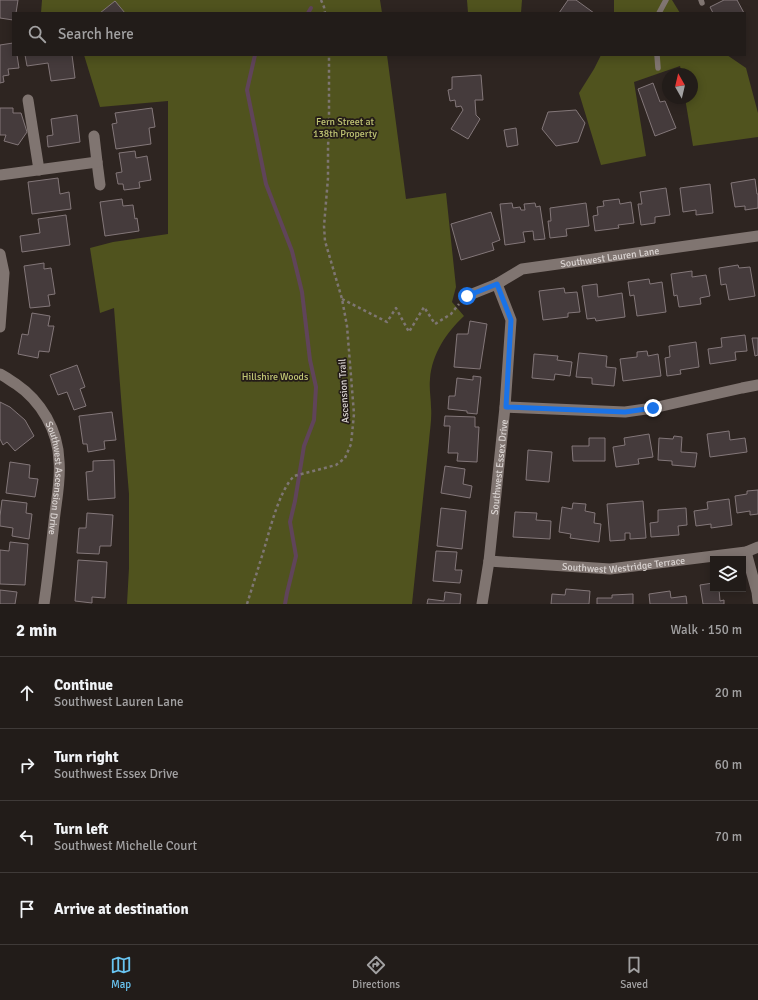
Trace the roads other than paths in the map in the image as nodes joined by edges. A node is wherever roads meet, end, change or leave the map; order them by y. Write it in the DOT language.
graph roads {
  1 [pos="666,0"];
  2 [pos="660,12"];
  3 [pos="657,56"];
  4 [pos="658,68"];
  5 [pos="28,100"];
  6 [pos="94,136"];
  7 [pos="97,162"];
  8 [pos="39,170"];
  9 [pos="0,176"];
  10 [pos="100,185"];
  11 [pos="758,236"];
  12 [pos="0,254"];
  13 [pos="497,284"];
  14 [pos="467,296"];
  15 [pos="0,327"];
  16 [pos="0,374"];
  17 [pos="758,385"];
  18 [pos="506,407"];
  19 [pos="758,547"];
  20 [pos="746,552"];
  21 [pos="488,561"];
  22 [pos="758,602"];
  23 [pos="44,604"];
  24 [pos="482,604"];
  1 -- 2 [label="lane"];
  3 -- 4 [label="lane"];
  5 -- 8 [label="street"];
  6 -- 7 [label="street"];
  7 -- 8 [label="street"];
  7 -- 10 [label="street"];
  8 -- 9 [label="street"];
  11 -- 13 [label="street, Southwest Lauren Lane"];
  12 -- 15 [label="street"];
  13 -- 14 [label="street, Southwest Lauren Lane"];
  13 -- 18 [label="street, Southwest Essex Drive"];
  16 -- 23 [label="street, Southwest Ascension Drive"];
  17 -- 18 [label="street"];
  18 -- 21 [label="street, Southwest Essex Drive"];
  19 -- 20 [label="street, Southwest Westridge Terrace"];
  20 -- 21 [label="street, Southwest Westridge Terrace"];
  20 -- 22 [label="street"];
  21 -- 24 [label="street, Southwest Essex Drive"];
}
